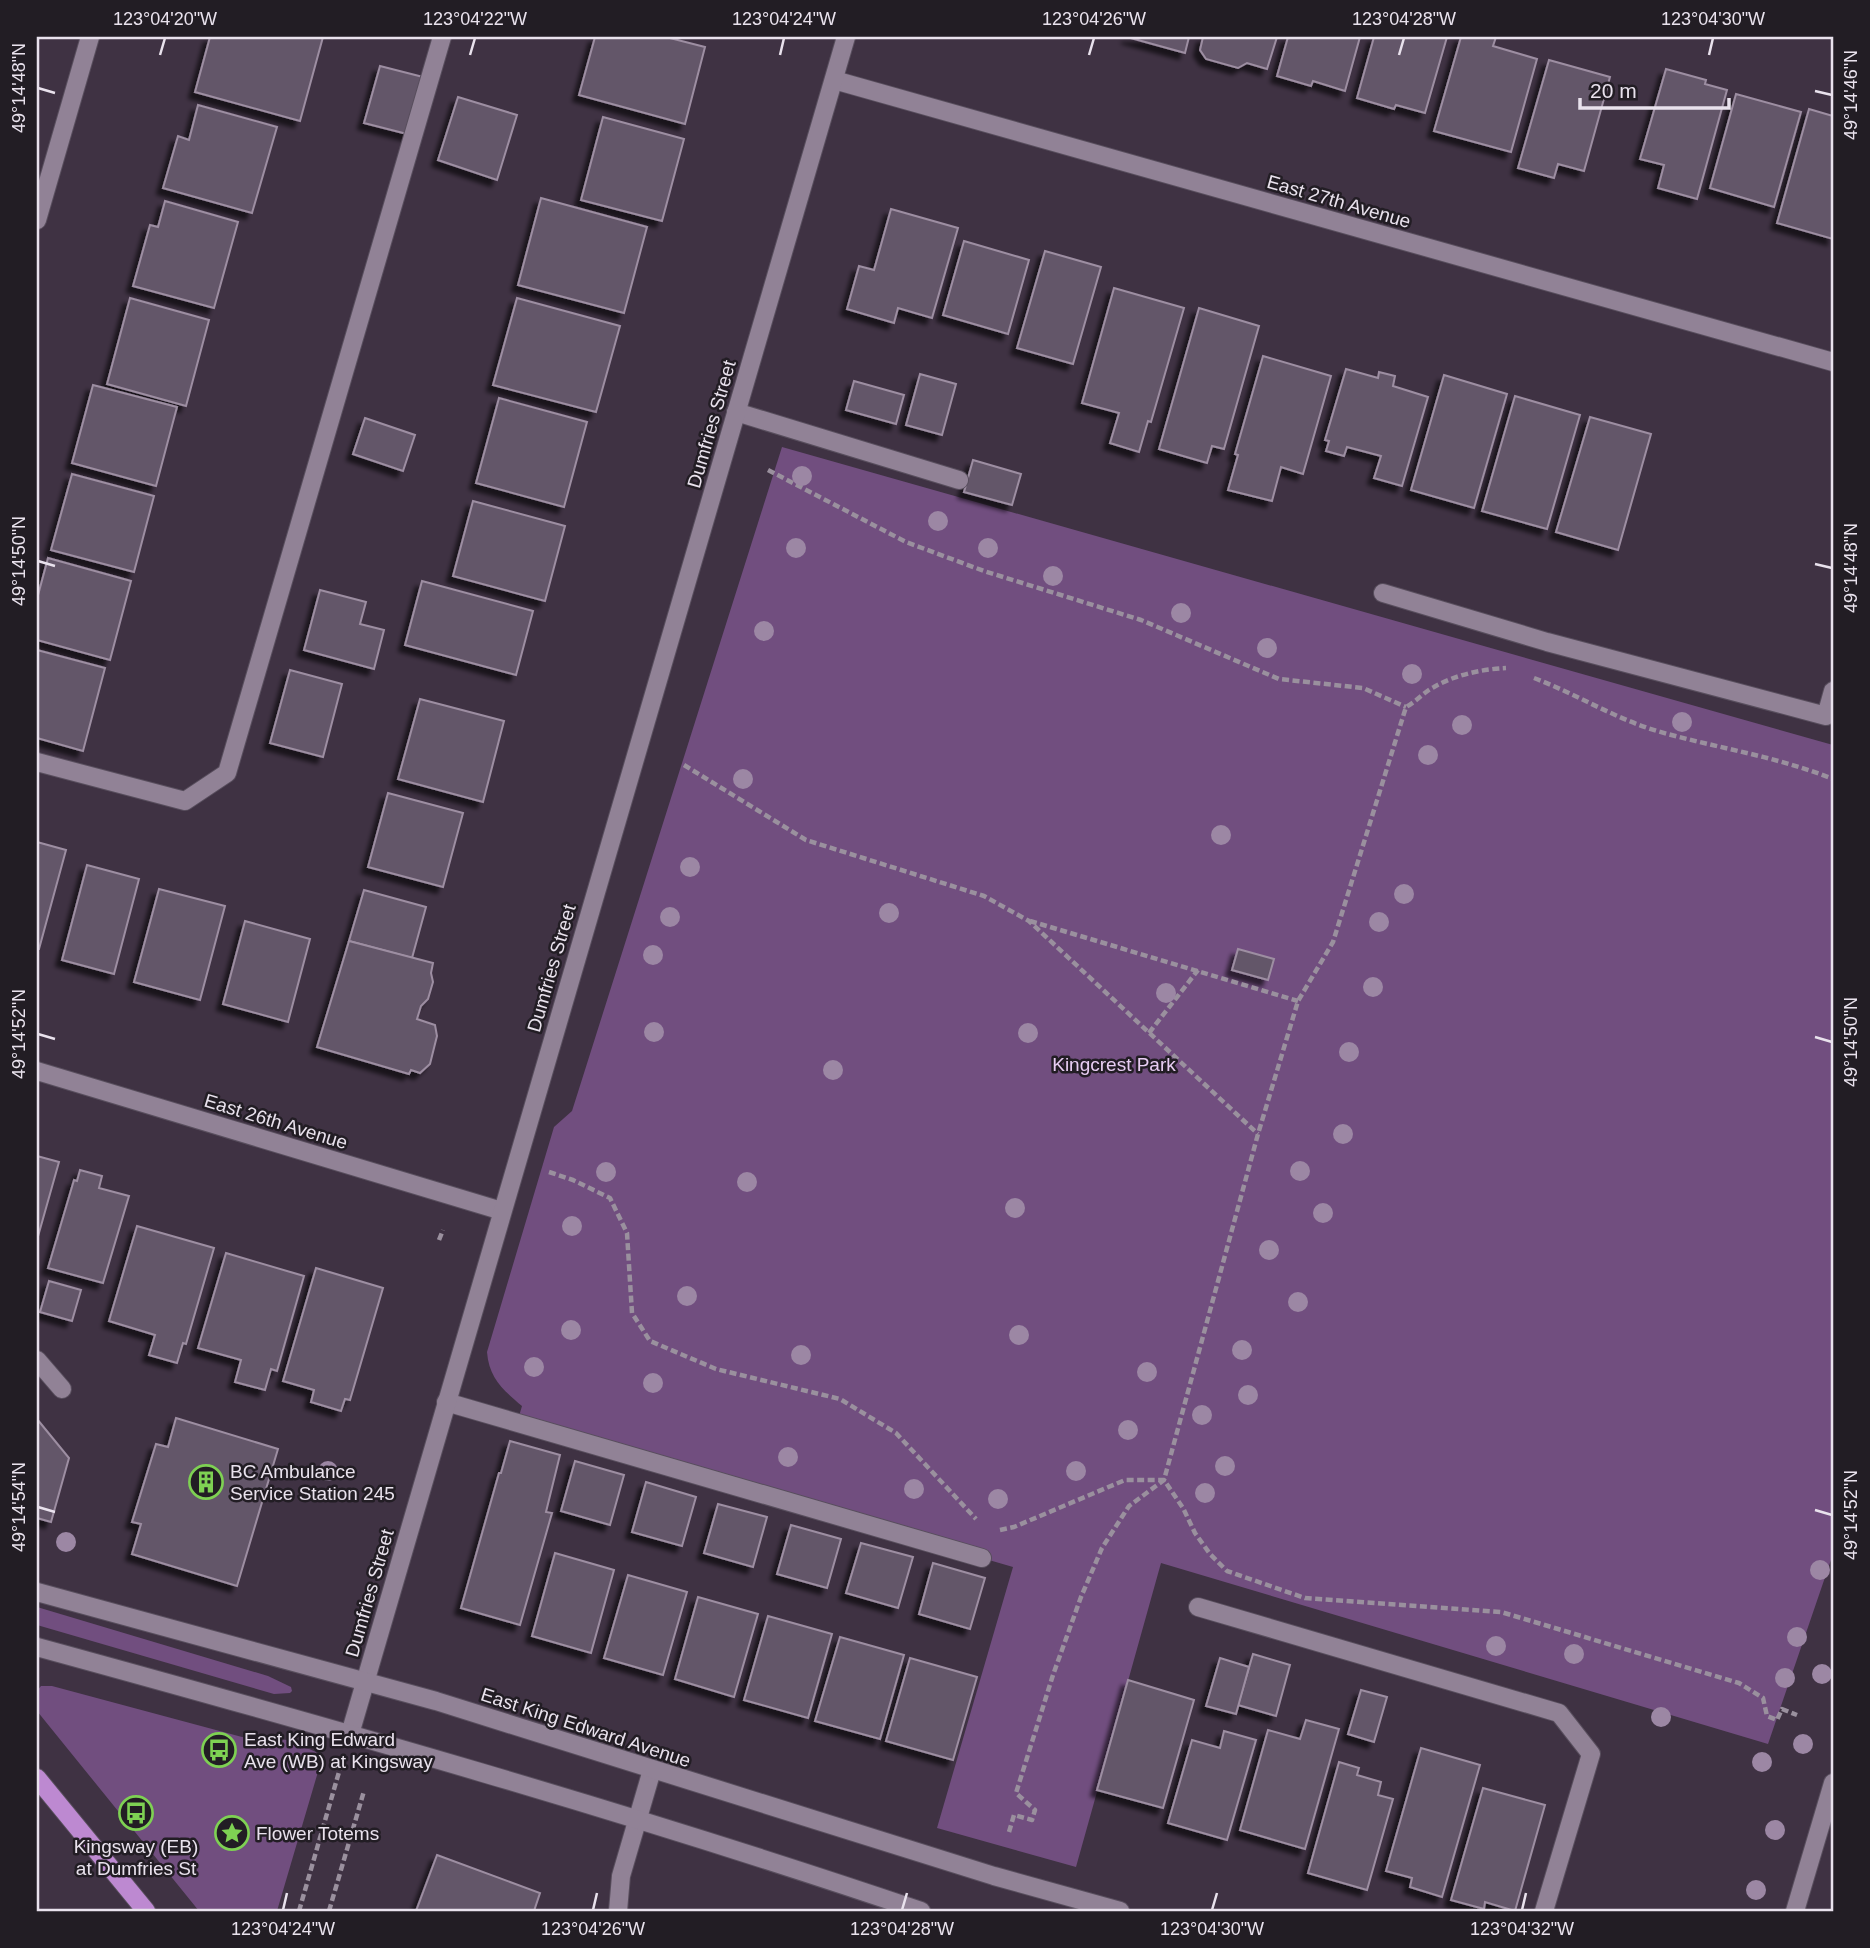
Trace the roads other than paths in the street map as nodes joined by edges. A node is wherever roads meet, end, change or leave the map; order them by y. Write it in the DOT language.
graph roads {
  1 [pos="90,37"];
  2 [pos="442,37"];
  3 [pos="846,37"];
  4 [pos="834,80"];
  5 [pos="37,220"];
  6 [pos="1833,362"];
  7 [pos="736,412"];
  8 [pos="958,480"];
  9 [pos="1383,593"];
  10 [pos="1833,691"];
  11 [pos="37,762"];
  12 [pos="37,1072"];
  13 [pos="502,1210"];
  14 [pos="37,1360"];
  15 [pos="62,1389"];
  16 [pos="446,1402"];
  17 [pos="982,1558"];
  18 [pos="37,1592"];
  19 [pos="1198,1606"];
  20 [pos="37,1647"];
  21 [pos="365,1682"];
  22 [pos="350,1734"];
  23 [pos="652,1770"];
  24 [pos="37,1778"];
  25 [pos="1833,1783"];
  26 [pos="638,1818"];
  27 [pos="146,1911"];
  28 [pos="618,1911"];
  29 [pos="920,1911"];
  30 [pos="1120,1911"];
  31 [pos="1544,1911"];
  32 [pos="1795,1911"];
  1 -- 5 [label="street"];
  2 -- 11 [label="street"];
  3 -- 4 [label="street, Dumfries Street"];
  4 -- 6 [label="street, East 27th Avenue"];
  4 -- 7 [label="street, Dumfries Street"];
  7 -- 8 [label="street"];
  7 -- 13 [label="street, Dumfries Street"];
  9 -- 10 [label="street"];
  12 -- 13 [label="street, East 26th Avenue"];
  13 -- 16 [label="street, Dumfries Street"];
  14 -- 15 [label="street"];
  16 -- 17 [label="street"];
  16 -- 21 [label="street, Dumfries Street"];
  18 -- 21 [label="street, East King Edward Avenue"];
  19 -- 31 [label="street"];
  20 -- 22 [label="street"];
  21 -- 22 [label="street, Dumfries Street"];
  21 -- 23 [label="street, East King Edward Avenue"];
  22 -- 26 [label="street"];
  23 -- 26 [label="street"];
  23 -- 30 [label="street, East King Edward Avenue"];
  24 -- 27 [label="main road"];
  25 -- 32 [label="street"];
  26 -- 28 [label="street"];
  26 -- 29 [label="street"];
}
